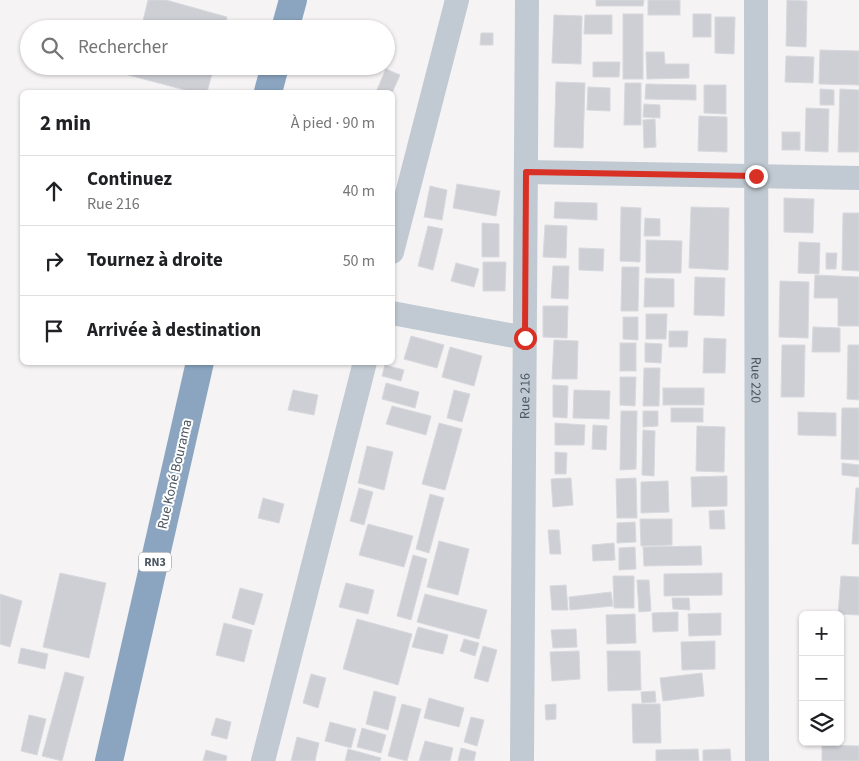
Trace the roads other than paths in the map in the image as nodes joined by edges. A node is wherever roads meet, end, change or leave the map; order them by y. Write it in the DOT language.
graph roads {
  1 [pos="292,0"];
  2 [pos="457,0"];
  3 [pos="527,0"];
  4 [pos="756,0"];
  5 [pos="287,20"];
  6 [pos="273,75"];
  7 [pos="269,90"];
  8 [pos="526,172"];
  9 [pos="756,176"];
  10 [pos="859,178"];
  11 [pos="395,240"];
  12 [pos="395,314"];
  13 [pos="525,338"];
  14 [pos="199,365"];
  15 [pos="363,365"];
  16 [pos="109,761"];
  17 [pos="263,761"];
  18 [pos="522,761"];
  19 [pos="757,761"];
  1 -- 5 [label="highway"];
  2 -- 11 [label="street"];
  3 -- 8 [label="street, Rue 216"];
  4 -- 9 [label="street, Rue 220"];
  6 -- 7 [label="highway"];
  8 -- 9 [label="street"];
  8 -- 13 [label="street, Rue 216"];
  9 -- 10 [label="street"];
  9 -- 19 [label="street, Rue 220"];
  12 -- 13 [label="street"];
  13 -- 18 [label="street, Rue 216"];
  14 -- 16 [label="highway, Rue Koné Bourama / RN3"];
  15 -- 17 [label="street"];
}
